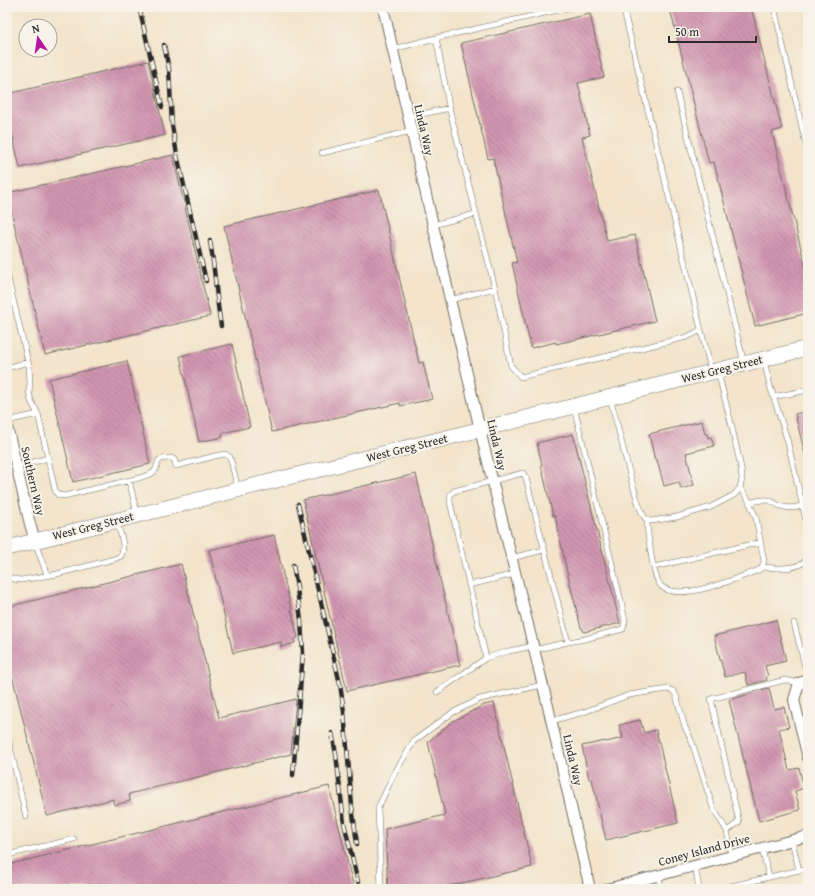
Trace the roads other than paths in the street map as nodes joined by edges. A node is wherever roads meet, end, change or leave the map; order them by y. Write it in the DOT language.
graph roads {
  1 [pos="383,7"];
  2 [pos="571,7"];
  3 [pos="623,7"];
  4 [pos="774,7"];
  5 [pos="436,38"];
  6 [pos="392,49"];
  7 [pos="677,92"];
  8 [pos="450,108"];
  9 [pos="408,117"];
  10 [pos="411,131"];
  11 [pos="322,153"];
  12 [pos="808,153"];
  13 [pos="475,214"];
  14 [pos="433,225"];
  15 [pos="7,274"];
  16 [pos="8,286"];
  17 [pos="495,288"];
  18 [pos="450,300"];
  19 [pos="701,330"];
  20 [pos="808,348"];
  21 [pos="764,359"];
  22 [pos="28,362"];
  23 [pos="745,364"];
  24 [pos="7,368"];
  25 [pos="714,371"];
  26 [pos="808,390"];
  27 [pos="610,397"];
  28 [pos="773,397"];
  29 [pos="574,406"];
  30 [pos="38,414"];
  31 [pos="7,421"];
  32 [pos="7,426"];
  33 [pos="480,430"];
  34 [pos="9,441"];
  35 [pos="48,458"];
  36 [pos="16,467"];
  37 [pos="129,480"];
  38 [pos="492,481"];
  39 [pos="740,488"];
  40 [pos="239,490"];
  41 [pos="750,503"];
  42 [pos="802,506"];
  43 [pos="137,515"];
  44 [pos="116,520"];
  45 [pos="648,520"];
  46 [pos="808,529"];
  47 [pos="35,541"];
  48 [pos="761,542"];
  49 [pos="7,548"];
  50 [pos="544,550"];
  51 [pos="511,558"];
  52 [pos="808,559"];
  53 [pos="654,567"];
  54 [pos="762,567"];
  55 [pos="515,574"];
  56 [pos="7,575"];
  57 [pos="47,576"];
  58 [pos="469,585"];
  59 [pos="794,623"];
  60 [pos="568,642"];
  61 [pos="533,648"];
  62 [pos="486,658"];
  63 [pos="805,680"];
  64 [pos="542,684"];
  65 [pos="437,692"];
  66 [pos="551,720"];
  67 [pos="7,733"];
  68 [pos="808,758"];
  69 [pos="26,817"];
  70 [pos="727,831"];
  71 [pos="808,836"];
  72 [pos="74,839"];
  73 [pos="792,841"];
  74 [pos="7,849"];
  75 [pos="762,849"];
  76 [pos="8,855"];
  77 [pos="732,856"];
  78 [pos="695,866"];
  79 [pos="808,868"];
  80 [pos="799,870"];
  81 [pos="658,876"];
  82 [pos="769,877"];
  83 [pos="381,889"];
  84 [pos="590,889"];
  85 [pos="607,889"];
  86 [pos="662,889"];
  87 [pos="699,889"];
  88 [pos="718,889"];
  1 -- 6 [label="street, Linda Way"];
  2 -- 5 [label="lane"];
  3 -- 19 [label="lane"];
  4 -- 12 [label="lane"];
  5 -- 6 [label="lane"];
  5 -- 8 [label="lane"];
  6 -- 9 [label="street, Linda Way"];
  7 -- 23 [label="lane"];
  8 -- 9 [label="lane"];
  8 -- 13 [label="lane"];
  9 -- 10 [label="street, Linda Way"];
  10 -- 11 [label="lane"];
  10 -- 14 [label="street, Linda Way"];
  13 -- 14 [label="lane"];
  13 -- 17 [label="lane"];
  14 -- 18 [label="street, Linda Way"];
  15 -- 16 [label="lane"];
  16 -- 22 [label="lane"];
  17 -- 18 [label="lane"];
  17 -- 19 [label="lane"];
  18 -- 33 [label="street, Linda Way"];
  19 -- 25 [label="lane"];
  20 -- 21 [label="main road, West Greg Street"];
  21 -- 23 [label="main road, West Greg Street"];
  21 -- 28 [label="lane"];
  22 -- 24 [label="lane"];
  22 -- 30 [label="lane"];
  23 -- 25 [label="main road, West Greg Street"];
  25 -- 27 [label="main road, West Greg Street"];
  25 -- 39 [label="lane"];
  26 -- 28 [label="lane"];
  27 -- 29 [label="main road, West Greg Street"];
  27 -- 45 [label="lane"];
  28 -- 42 [label="lane"];
  29 -- 33 [label="main road, West Greg Street"];
  29 -- 60 [label="lane"];
  30 -- 31 [label="lane"];
  30 -- 35 [label="lane"];
  32 -- 34 [label="street, Southern Way"];
  33 -- 38 [label="street, Linda Way"];
  33 -- 40 [label="main road, West Greg Street"];
  34 -- 36 [label="street, Southern Way"];
  35 -- 36 [label="lane"];
  35 -- 37 [label="lane"];
  36 -- 47 [label="street, Southern Way"];
  37 -- 40 [label="lane"];
  37 -- 43 [label="lane"];
  38 -- 50 [label="lane"];
  38 -- 51 [label="street, Linda Way"];
  38 -- 58 [label="lane"];
  39 -- 41 [label="lane"];
  39 -- 45 [label="lane"];
  40 -- 43 [label="main road, West Greg Street"];
  41 -- 42 [label="lane"];
  41 -- 48 [label="lane"];
  42 -- 46 [label="lane"];
  43 -- 44 [label="main road, West Greg Street"];
  44 -- 47 [label="main road, West Greg Street"];
  44 -- 57 [label="lane"];
  45 -- 53 [label="lane"];
  47 -- 49 [label="main road, West Greg Street"];
  47 -- 57 [label="lane"];
  48 -- 53 [label="lane"];
  48 -- 54 [label="lane"];
  50 -- 51 [label="lane"];
  50 -- 60 [label="lane"];
  51 -- 55 [label="street, Linda Way"];
  52 -- 54 [label="lane"];
  53 -- 54 [label="lane"];
  55 -- 58 [label="lane"];
  55 -- 61 [label="street, Linda Way"];
  56 -- 57 [label="lane"];
  58 -- 62 [label="lane"];
  59 -- 63 [label="lane"];
  60 -- 61 [label="lane"];
  61 -- 62 [label="lane"];
  61 -- 64 [label="street, Linda Way"];
  62 -- 65 [label="lane"];
  63 -- 68 [label="street"];
  63 -- 70 [label="lane"];
  64 -- 66 [label="street, Linda Way"];
  64 -- 83 [label="lane"];
  66 -- 70 [label="lane"];
  66 -- 84 [label="street, Linda Way"];
  67 -- 69 [label="lane"];
  70 -- 77 [label="lane"];
  71 -- 73 [label="street, Coney Island Drive"];
  72 -- 76 [label="lane"];
  73 -- 75 [label="street, Coney Island Drive"];
  73 -- 80 [label="lane"];
  74 -- 76 [label="lane"];
  75 -- 77 [label="street, Coney Island Drive"];
  75 -- 82 [label="lane"];
  77 -- 78 [label="street, Coney Island Drive"];
  78 -- 81 [label="street, Coney Island Drive"];
  78 -- 87 [label="lane"];
  79 -- 80 [label="lane"];
  80 -- 82 [label="lane"];
  81 -- 85 [label="street, Coney Island Drive"];
  81 -- 86 [label="lane"];
  82 -- 88 [label="lane"];
}
